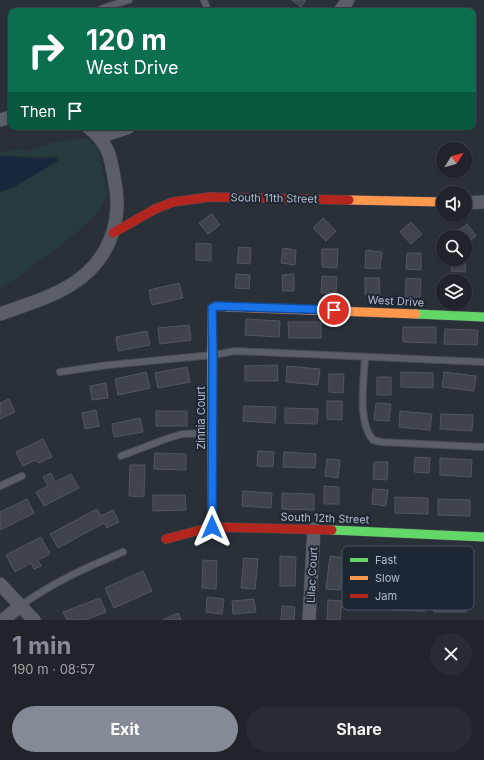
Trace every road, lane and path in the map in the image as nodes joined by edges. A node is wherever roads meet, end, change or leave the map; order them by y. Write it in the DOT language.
graph roads {
  1 [pos="128,0"];
  2 [pos="103,8"];
  3 [pos="92,130"];
  4 [pos="120,130"];
  5 [pos="100,137"];
  6 [pos="436,202"];
  7 [pos="484,202"];
  8 [pos="472,203"];
  9 [pos="113,233"];
  10 [pos="212,308"];
  11 [pos="0,314"];
  12 [pos="484,317"];
  13 [pos="213,355"];
  14 [pos="365,357"];
  15 [pos="484,362"];
  16 [pos="60,372"];
  17 [pos="212,433"];
  18 [pos="484,447"];
  19 [pos="121,456"];
  20 [pos="22,476"];
  21 [pos="0,486"];
  22 [pos="212,527"];
  23 [pos="314,529"];
  24 [pos="484,537"];
  25 [pos="166,539"];
  26 [pos="123,552"];
  27 [pos="0,584"];
  28 [pos="20,606"];
  29 [pos="3,620"];
  30 [pos="34,620"];
  31 [pos="309,620"];
  1 -- 2 [label="lane"];
  3 -- 5 [label="street"];
  4 -- 5 [label="street"];
  5 -- 9 [label="street"];
  6 -- 9 [label="street, South 11th Street"];
  7 -- 8 [label="street"];
  9 -- 11 [label="street"];
  10 -- 12 [label="street, West Drive"];
  10 -- 13 [label="street, Zinnia Court"];
  13 -- 14 [label="lane"];
  13 -- 16 [label="lane"];
  13 -- 17 [label="street, Zinnia Court"];
  14 -- 15 [label="lane"];
  14 -- 18 [label="lane"];
  17 -- 19 [label="lane"];
  17 -- 22 [label="street, Zinnia Court"];
  20 -- 21 [label="lane"];
  22 -- 23 [label="street, South 12th Street"];
  22 -- 25 [label="street, South 12th Street"];
  23 -- 24 [label="street, South 12th Street"];
  23 -- 31 [label="street, Lilac Court"];
  26 -- 28 [label="lane"];
  27 -- 28 [label="street"];
  28 -- 29 [label="street"];
  28 -- 30 [label="street"];
}
